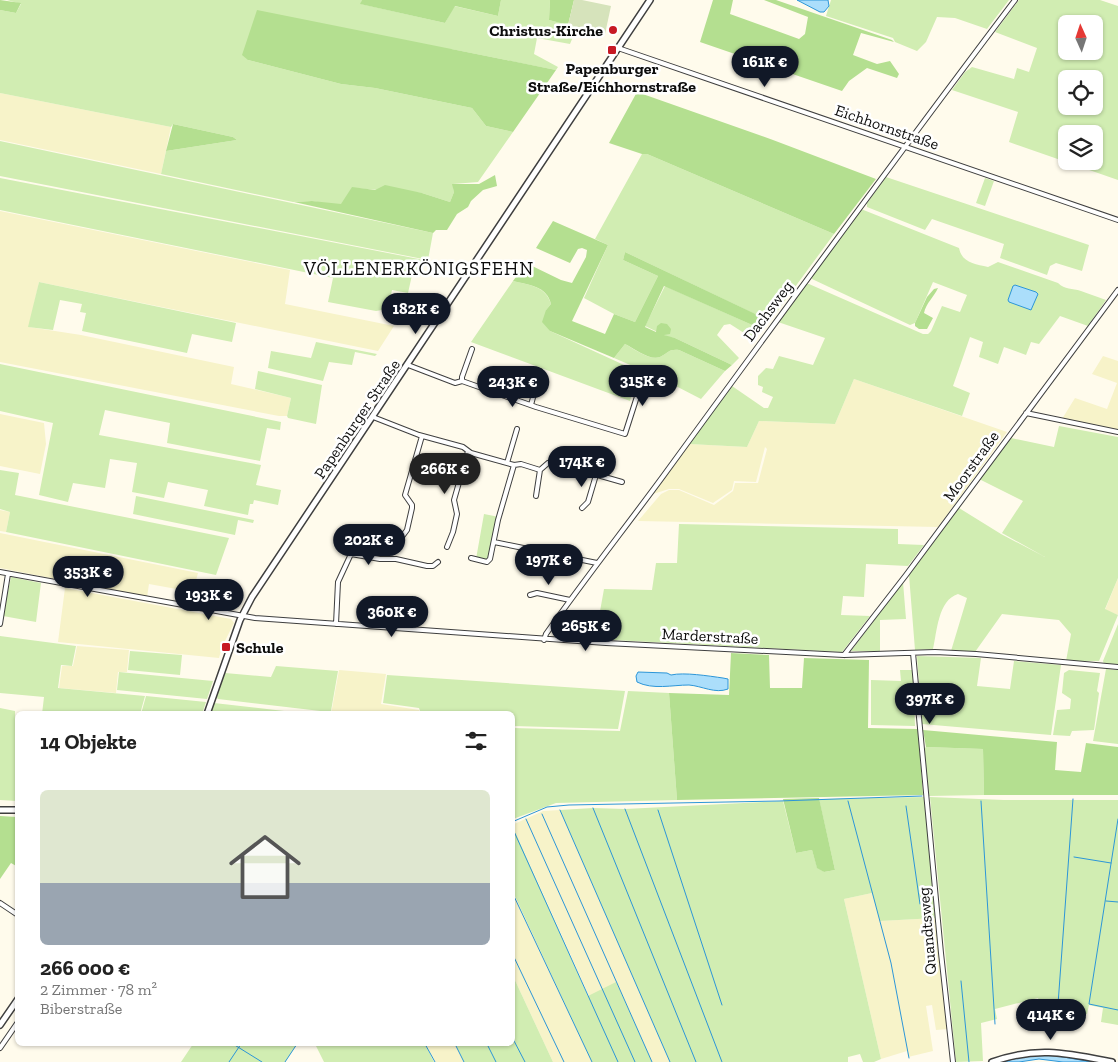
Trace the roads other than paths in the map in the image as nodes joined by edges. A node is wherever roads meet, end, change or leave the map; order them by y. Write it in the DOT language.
graph roads {
  1 [pos="650,0"];
  2 [pos="1015,0"];
  3 [pos="618,48"];
  4 [pos="905,146"];
  5 [pos="1118,220"];
  6 [pos="1118,290"];
  7 [pos="472,349"];
  8 [pos="408,364"];
  9 [pos="540,371"];
  10 [pos="500,374"];
  11 [pos="642,377"];
  12 [pos="462,381"];
  13 [pos="494,391"];
  14 [pos="531,405"];
  15 [pos="1026,413"];
  16 [pos="373,417"];
  17 [pos="517,429"];
  18 [pos="1118,432"];
  19 [pos="422,436"];
  20 [pos="468,451"];
  21 [pos="507,463"];
  22 [pos="514,465"];
  23 [pos="540,470"];
  24 [pos="596,475"];
  25 [pos="622,482"];
  26 [pos="536,496"];
  27 [pos="582,508"];
  28 [pos="401,538"];
  29 [pos="494,542"];
  30 [pos="447,547"];
  31 [pos="471,558"];
  32 [pos="438,562"];
  33 [pos="597,563"];
  34 [pos="0,572"];
  35 [pos="8,574"];
  36 [pos="530,595"];
  37 [pos="570,600"];
  38 [pos="242,617"];
  39 [pos="0,624"];
  40 [pos="336,624"];
  41 [pos="544,640"];
  42 [pos="913,653"];
  43 [pos="844,655"];
  44 [pos="1118,668"];
  45 [pos="208,711"];
  46 [pos="0,810"];
  47 [pos="15,810"];
  48 [pos="0,903"];
  49 [pos="15,913"];
  50 [pos="15,1003"];
  51 [pos="0,1025"];
  52 [pos="15,1026"];
  53 [pos="0,1048"];
  54 [pos="954,1062"];
  55 [pos="992,1062"];
  56 [pos="1112,1062"];
  1 -- 3 [label="street, Papenburger Straße"];
  2 -- 4 [label="street, Dachsweg"];
  3 -- 4 [label="street, Eichhornstraße"];
  3 -- 8 [label="street, Papenburger Straße"];
  4 -- 5 [label="street, Eichhornstraße"];
  4 -- 33 [label="street, Dachsweg"];
  6 -- 15 [label="street, Moorstraße"];
  7 -- 12 [label="street"];
  8 -- 12 [label="street"];
  8 -- 16 [label="street, Papenburger Straße"];
  9 -- 14 [label="street"];
  10 -- 13 [label="street"];
  11 -- 14 [label="street"];
  12 -- 13 [label="street"];
  13 -- 14 [label="street"];
  15 -- 18 [label="street"];
  15 -- 43 [label="street, Moorstraße"];
  16 -- 19 [label="street"];
  16 -- 38 [label="street, Papenburger Straße"];
  17 -- 21 [label="street"];
  19 -- 20 [label="street"];
  19 -- 28 [label="street"];
  20 -- 21 [label="street"];
  20 -- 30 [label="street"];
  21 -- 22 [label="street"];
  22 -- 23 [label="street"];
  22 -- 29 [label="street"];
  23 -- 24 [label="street"];
  23 -- 26 [label="street"];
  24 -- 25 [label="street"];
  24 -- 27 [label="street"];
  29 -- 31 [label="street"];
  29 -- 33 [label="street"];
  32 -- 40 [label="street"];
  33 -- 37 [label="street, Dachsweg"];
  34 -- 35 [label="street, Marderstraße"];
  35 -- 38 [label="street, Marderstraße"];
  35 -- 39 [label="street"];
  36 -- 37 [label="street"];
  37 -- 41 [label="street, Dachsweg"];
  38 -- 40 [label="street, Marderstraße"];
  38 -- 45 [label="street, Papenburger Straße"];
  40 -- 41 [label="street, Marderstraße"];
  41 -- 43 [label="street, Marderstraße"];
  42 -- 43 [label="street, Marderstraße"];
  42 -- 44 [label="street, Marderstraße"];
  42 -- 54 [label="street, Quandtsweg"];
  46 -- 47 [label="street"];
  48 -- 49 [label="street"];
  50 -- 51 [label="street"];
  52 -- 53 [label="street"];
  55 -- 56 [label="street"];
}
